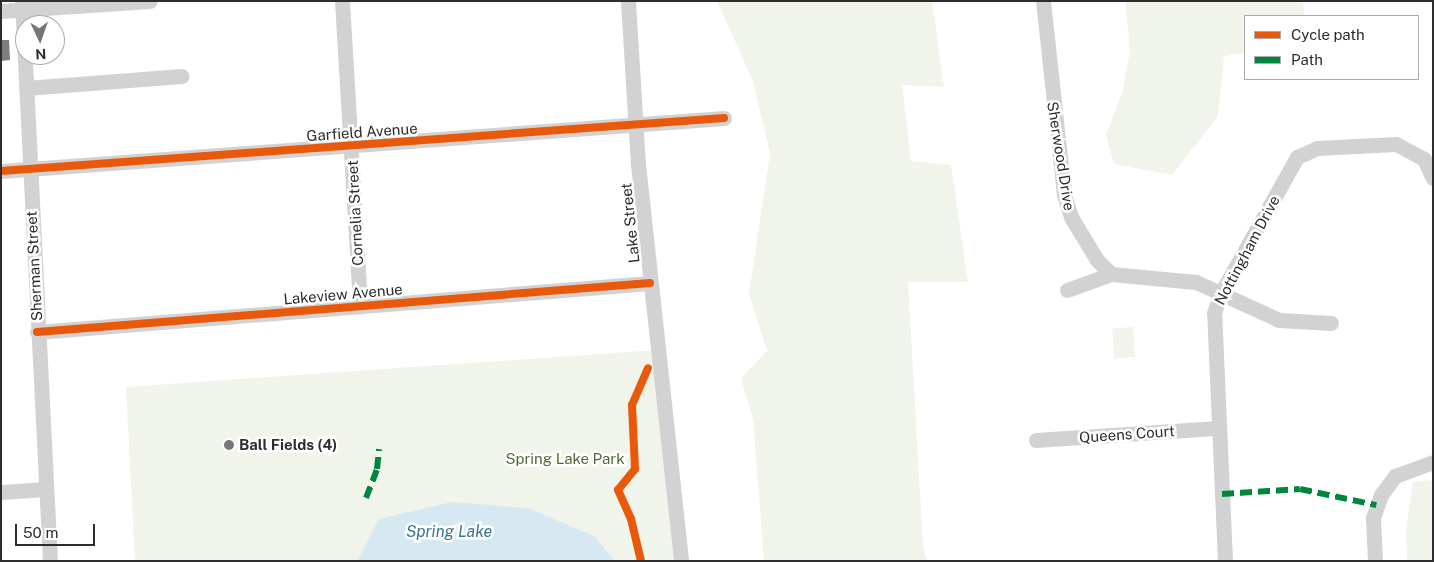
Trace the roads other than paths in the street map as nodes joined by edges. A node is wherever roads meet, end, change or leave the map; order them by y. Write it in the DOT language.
graph roads {
  1 [pos="150,1"];
  2 [pos="342,1"];
  3 [pos="628,1"];
  4 [pos="1043,1"];
  5 [pos="23,6"];
  6 [pos="1,11"];
  7 [pos="182,76"];
  8 [pos="26,88"];
  9 [pos="724,118"];
  10 [pos="635,126"];
  11 [pos="351,147"];
  12 [pos="29,169"];
  13 [pos="1,171"];
  14 [pos="1433,178"];
  15 [pos="1111,274"];
  16 [pos="650,283"];
  17 [pos="1067,290"];
  18 [pos="1222,293"];
  19 [pos="360,306"];
  20 [pos="1331,322"];
  21 [pos="37,332"];
  22 [pos="1219,428"];
  23 [pos="1036,440"];
  24 [pos="1433,462"];
  25 [pos="46,489"];
  26 [pos="1,492"];
  27 [pos="50,561"];
  28 [pos="681,561"];
  29 [pos="1225,561"];
  30 [pos="1375,561"];
  1 -- 5 [label="street"];
  2 -- 11 [label="street, Cornelia Street"];
  3 -- 10 [label="street, Lake Street"];
  4 -- 15 [label="street, Sherwood Drive"];
  5 -- 6 [label="street"];
  5 -- 8 [label="street, Sherman Street"];
  7 -- 8 [label="street"];
  8 -- 12 [label="street, Sherman Street"];
  9 -- 10 [label="street, Garfield Avenue"];
  10 -- 11 [label="street, Garfield Avenue"];
  10 -- 16 [label="street, Lake Street"];
  11 -- 12 [label="street, Garfield Avenue"];
  11 -- 19 [label="street, Cornelia Street"];
  12 -- 13 [label="street, Garfield Avenue"];
  12 -- 21 [label="street, Sherman Street"];
  14 -- 18 [label="street, Nottingham Drive"];
  15 -- 17 [label="street"];
  15 -- 18 [label="street"];
  16 -- 19 [label="street, Lakeview Avenue"];
  16 -- 28 [label="street, Lake Street"];
  18 -- 20 [label="street"];
  18 -- 22 [label="street, Nottingham Drive"];
  19 -- 21 [label="street, Lakeview Avenue"];
  21 -- 25 [label="street, Sherman Street"];
  22 -- 23 [label="street, Queens Court"];
  22 -- 29 [label="street, Nottingham Drive"];
  24 -- 30 [label="street"];
  25 -- 26 [label="street"];
  25 -- 27 [label="street, Sherman Street"];
}
